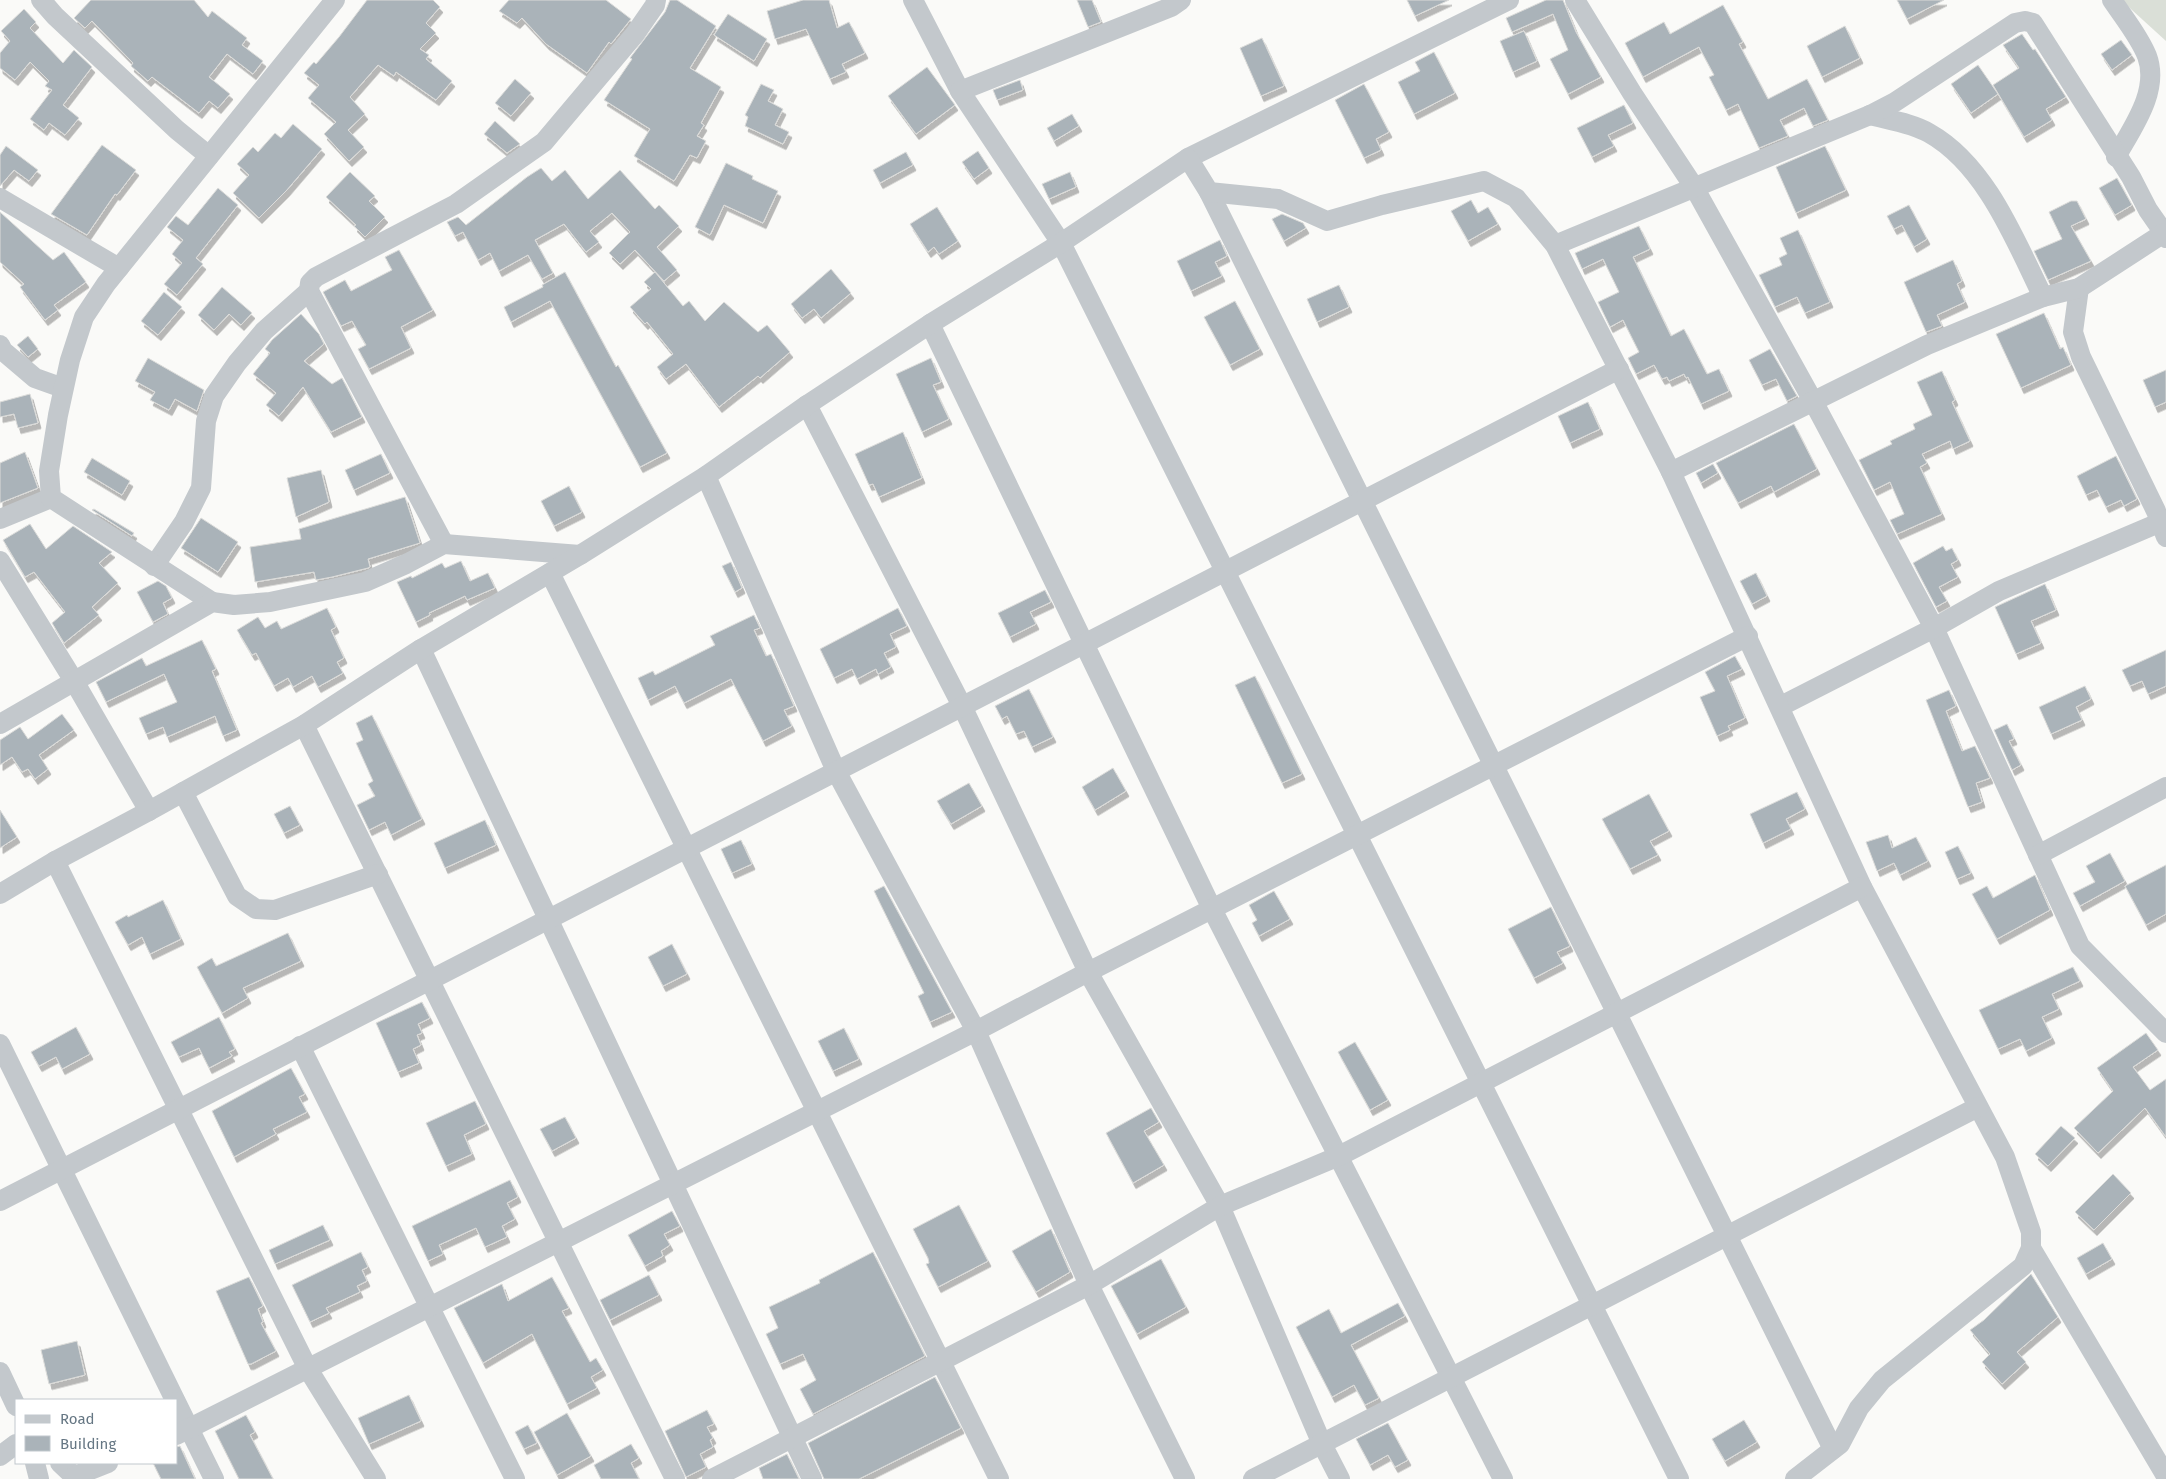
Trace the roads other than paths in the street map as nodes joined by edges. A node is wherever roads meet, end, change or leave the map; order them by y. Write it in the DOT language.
graph roads {
  1 [pos="41,0"];
  2 [pos="335,0"];
  3 [pos="656,0"];
  4 [pos="913,0"];
  5 [pos="1181,0"];
  6 [pos="1509,0"];
  7 [pos="1575,0"];
  8 [pos="2112,0"];
  9 [pos="960,91"];
  10 [pos="1870,115"];
  11 [pos="209,156"];
  12 [pos="2116,157"];
  13 [pos="1188,158"];
  14 [pos="1694,187"];
  15 [pos="1209,192"];
  16 [pos="0,199"];
  17 [pos="2165,235"];
  18 [pos="1062,243"];
  19 [pos="1555,245"];
  20 [pos="118,268"];
  21 [pos="2078,288"];
  22 [pos="309,291"];
  23 [pos="2043,297"];
  24 [pos="930,324"];
  25 [pos="0,345"];
  26 [pos="1619,369"];
  27 [pos="64,388"];
  28 [pos="1813,401"];
  29 [pos="807,405"];
  30 [pos="1671,472"];
  31 [pos="706,476"];
  32 [pos="51,498"];
  33 [pos="1363,501"];
  34 [pos="0,519"];
  35 [pos="2164,527"];
  36 [pos="444,544"];
  37 [pos="580,555"];
  38 [pos="0,561"];
  39 [pos="154,566"];
  40 [pos="1225,571"];
  41 [pos="550,573"];
  42 [pos="212,602"];
  43 [pos="1934,628"];
  44 [pos="1748,636"];
  45 [pos="1084,644"];
  46 [pos="421,649"];
  47 [pos="74,681"];
  48 [pos="962,706"];
  49 [pos="1781,706"];
  50 [pos="0,724"];
  51 [pos="304,725"];
  52 [pos="1494,766"];
  53 [pos="836,771"];
  54 [pos="2166,787"];
  55 [pos="183,792"];
  56 [pos="149,811"];
  57 [pos="1357,835"];
  58 [pos="686,848"];
  59 [pos="2038,854"];
  60 [pos="55,861"];
  61 [pos="378,874"];
  62 [pos="1862,887"];
  63 [pos="0,894"];
  64 [pos="1212,910"];
  65 [pos="548,919"];
  66 [pos="1088,972"];
  67 [pos="430,979"];
  68 [pos="1617,1013"];
  69 [pos="976,1031"];
  70 [pos="2166,1033"];
  71 [pos="0,1044"];
  72 [pos="300,1046"];
  73 [pos="1481,1083"];
  74 [pos="1978,1107"];
  75 [pos="178,1109"];
  76 [pos="816,1110"];
  77 [pos="1339,1156"];
  78 [pos="61,1169"];
  79 [pos="673,1184"];
  80 [pos="0,1201"];
  81 [pos="1220,1206"];
  82 [pos="1728,1236"];
  83 [pos="558,1242"];
  84 [pos="2031,1248"];
  85 [pos="1089,1285"];
  86 [pos="1592,1305"];
  87 [pos="429,1308"];
  88 [pos="940,1361"];
  89 [pos="308,1369"];
  90 [pos="0,1372"];
  91 [pos="1452,1379"];
  92 [pos="175,1399"];
  93 [pos="15,1404"];
  94 [pos="178,1410"];
  95 [pos="183,1432"];
  96 [pos="793,1437"];
  97 [pos="1322,1444"];
  98 [pos="15,1445"];
  99 [pos="1833,1449"];
  100 [pos="0,1456"];
  101 [pos="35,1464"];
  102 [pos="104,1464"];
  103 [pos="71,1473"];
  104 [pos="2166,1476"];
  105 [pos="39,1479"];
  106 [pos="214,1479"];
  107 [pos="376,1479"];
  108 [pos="515,1479"];
  109 [pos="675,1479"];
  110 [pos="712,1479"];
  111 [pos="812,1479"];
  112 [pos="999,1479"];
  113 [pos="1185,1479"];
  114 [pos="1253,1479"];
  115 [pos="1340,1479"];
  116 [pos="1503,1479"];
  117 [pos="1679,1479"];
  118 [pos="1795,1479"];
  1 -- 11 [label="street"];
  2 -- 11 [label="street"];
  3 -- 22 [label="street"];
  4 -- 9 [label="street"];
  5 -- 9 [label="street"];
  6 -- 13 [label="street"];
  7 -- 14 [label="street"];
  8 -- 12 [label="street"];
  9 -- 18 [label="street"];
  10 -- 12 [label="street"];
  10 -- 14 [label="street"];
  10 -- 23 [label="street"];
  11 -- 20 [label="street"];
  12 -- 17 [label="street"];
  13 -- 15 [label="street"];
  13 -- 18 [label="street"];
  14 -- 19 [label="street"];
  14 -- 28 [label="street"];
  15 -- 19 [label="street"];
  15 -- 33 [label="street"];
  16 -- 20 [label="street"];
  17 -- 21 [label="street"];
  18 -- 24 [label="street"];
  18 -- 40 [label="street"];
  19 -- 26 [label="street"];
  20 -- 27 [label="street"];
  21 -- 23 [label="street"];
  21 -- 35 [label="street"];
  22 -- 36 [label="street"];
  22 -- 39 [label="street"];
  23 -- 28 [label="street"];
  24 -- 29 [label="street"];
  24 -- 45 [label="street"];
  25 -- 27 [label="street"];
  26 -- 30 [label="street"];
  26 -- 33 [label="street"];
  27 -- 32 [label="street"];
  28 -- 30 [label="street"];
  28 -- 43 [label="street"];
  29 -- 31 [label="street"];
  29 -- 48 [label="street"];
  30 -- 44 [label="street"];
  31 -- 37 [label="street"];
  31 -- 53 [label="street"];
  32 -- 34 [label="street"];
  32 -- 39 [label="street"];
  33 -- 40 [label="street"];
  33 -- 52 [label="street"];
  35 -- 43 [label="street"];
  36 -- 37 [label="street"];
  36 -- 42 [label="street"];
  37 -- 41 [label="street"];
  38 -- 47 [label="street"];
  39 -- 42 [label="street"];
  40 -- 45 [label="street"];
  40 -- 57 [label="street"];
  41 -- 46 [label="street"];
  41 -- 58 [label="street"];
  42 -- 47 [label="street"];
  43 -- 49 [label="street"];
  43 -- 59 [label="street"];
  44 -- 49 [label="street"];
  44 -- 52 [label="street"];
  45 -- 48 [label="street"];
  45 -- 64 [label="street"];
  46 -- 51 [label="street"];
  46 -- 65 [label="street"];
  47 -- 50 [label="street"];
  47 -- 56 [label="street"];
  48 -- 53 [label="street"];
  48 -- 66 [label="street"];
  49 -- 62 [label="street"];
  51 -- 55 [label="street"];
  51 -- 61 [label="street"];
  52 -- 57 [label="street"];
  52 -- 68 [label="street"];
  53 -- 58 [label="street"];
  53 -- 69 [label="street"];
  54 -- 59 [label="street"];
  55 -- 56 [label="street"];
  55 -- 61 [label="street"];
  56 -- 60 [label="street"];
  57 -- 64 [label="street"];
  57 -- 73 [label="street"];
  58 -- 65 [label="street"];
  58 -- 76 [label="street"];
  59 -- 70 [label="street"];
  60 -- 63 [label="street"];
  60 -- 75 [label="street"];
  61 -- 67 [label="street"];
  62 -- 68 [label="street"];
  62 -- 74 [label="street"];
  64 -- 66 [label="street"];
  64 -- 77 [label="street"];
  65 -- 67 [label="street"];
  65 -- 79 [label="street"];
  66 -- 69 [label="street"];
  66 -- 81 [label="street"];
  67 -- 72 [label="street"];
  67 -- 83 [label="street"];
  68 -- 73 [label="street"];
  68 -- 82 [label="street"];
  69 -- 76 [label="street"];
  69 -- 85 [label="street"];
  71 -- 78 [label="street"];
  72 -- 75 [label="street"];
  72 -- 87 [label="street"];
  73 -- 77 [label="street"];
  73 -- 86 [label="street"];
  74 -- 82 [label="street"];
  74 -- 84 [label="street"];
  75 -- 78 [label="street"];
  75 -- 89 [label="street"];
  76 -- 79 [label="street"];
  76 -- 88 [label="street"];
  77 -- 81 [label="street"];
  77 -- 91 [label="street"];
  78 -- 80 [label="street"];
  78 -- 92 [label="street"];
  79 -- 83 [label="street"];
  79 -- 96 [label="street"];
  81 -- 85 [label="street"];
  81 -- 97 [label="street"];
  82 -- 86 [label="street"];
  82 -- 99 [label="street"];
  83 -- 87 [label="street"];
  83 -- 109 [label="street"];
  84 -- 99 [label="street"];
  84 -- 104 [label="street"];
  85 -- 88 [label="street"];
  85 -- 113 [label="street"];
  86 -- 91 [label="street"];
  86 -- 117 [label="street"];
  87 -- 89 [label="street"];
  87 -- 108 [label="street"];
  88 -- 96 [label="street"];
  88 -- 112 [label="street"];
  89 -- 95 [label="street"];
  89 -- 107 [label="street"];
  90 -- 93 [label="street"];
  91 -- 97 [label="street"];
  91 -- 116 [label="street"];
  94 -- 95 [label="street"];
  95 -- 106 [label="street"];
  96 -- 110 [label="street"];
  96 -- 111 [label="street"];
  97 -- 114 [label="street"];
  97 -- 115 [label="street"];
  98 -- 100 [label="street"];
  99 -- 118 [label="street"];
  101 -- 105 [label="street"];
  102 -- 103 [label="street"];
}
